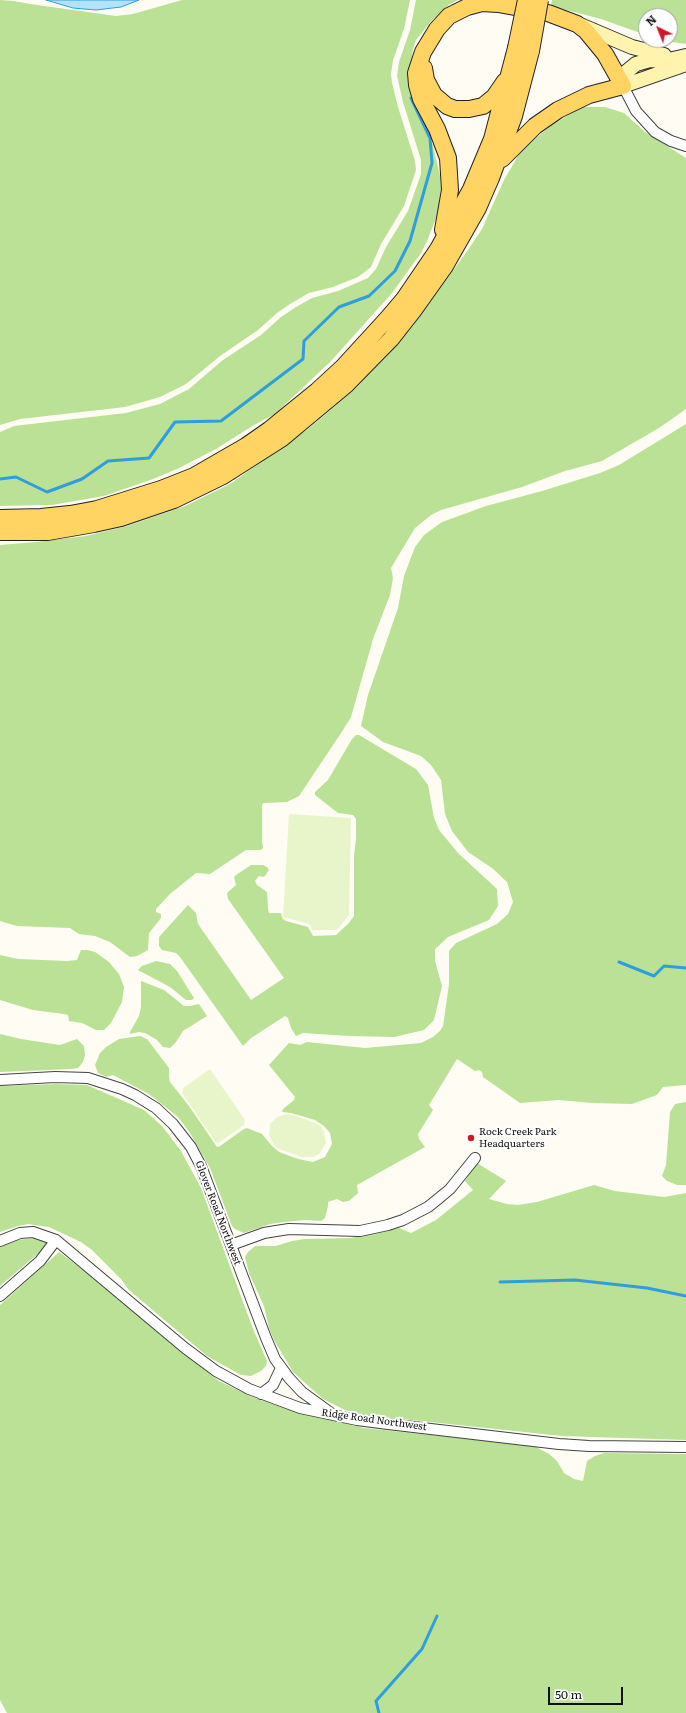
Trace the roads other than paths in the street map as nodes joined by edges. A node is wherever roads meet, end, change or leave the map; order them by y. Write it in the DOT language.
graph roads {
  1 [pos="526,0"];
  2 [pos="540,0"];
  3 [pos="577,24"];
  4 [pos="524,49"];
  5 [pos="423,52"];
  6 [pos="686,56"];
  7 [pos="686,64"];
  8 [pos="511,73"];
  9 [pos="623,86"];
  10 [pos="686,146"];
  11 [pos="491,178"];
  12 [pos="438,249"];
  13 [pos="0,518"];
  14 [pos="0,532"];
  15 [pos="0,1080"];
  16 [pos="475,1158"];
  17 [pos="56,1240"];
  18 [pos="0,1241"];
  19 [pos="231,1246"];
  20 [pos="0,1296"];
  21 [pos="281,1368"];
  22 [pos="260,1394"];
  23 [pos="336,1416"];
  24 [pos="686,1447"];
  1 -- 4 [label="main road, bridge"];
  2 -- 4 [label="main road, bridge"];
  3 -- 5 [label="main road"];
  3 -- 6 [label="street"];
  3 -- 9 [label="main road"];
  4 -- 8 [label="main road"];
  4 -- 11 [label="main road"];
  5 -- 8 [label="main road"];
  5 -- 12 [label="main road"];
  6 -- 9 [label="street"];
  7 -- 9 [label="street"];
  8 -- 12 [label="main road"];
  9 -- 10 [label="street"];
  9 -- 11 [label="main road"];
  11 -- 14 [label="main road"];
  12 -- 13 [label="main road"];
  15 -- 19 [label="street, Glover Road Northwest"];
  16 -- 19 [label="street"];
  17 -- 18 [label="street, Ridge Road Northwest"];
  17 -- 20 [label="street"];
  17 -- 22 [label="street, Ridge Road Northwest"];
  19 -- 21 [label="street, Glover Road Northwest"];
  21 -- 22 [label="street"];
  21 -- 23 [label="street, Glover Road Northwest"];
  22 -- 23 [label="street, Ridge Road Northwest"];
  23 -- 24 [label="street, Ridge Road Northwest"];
}
